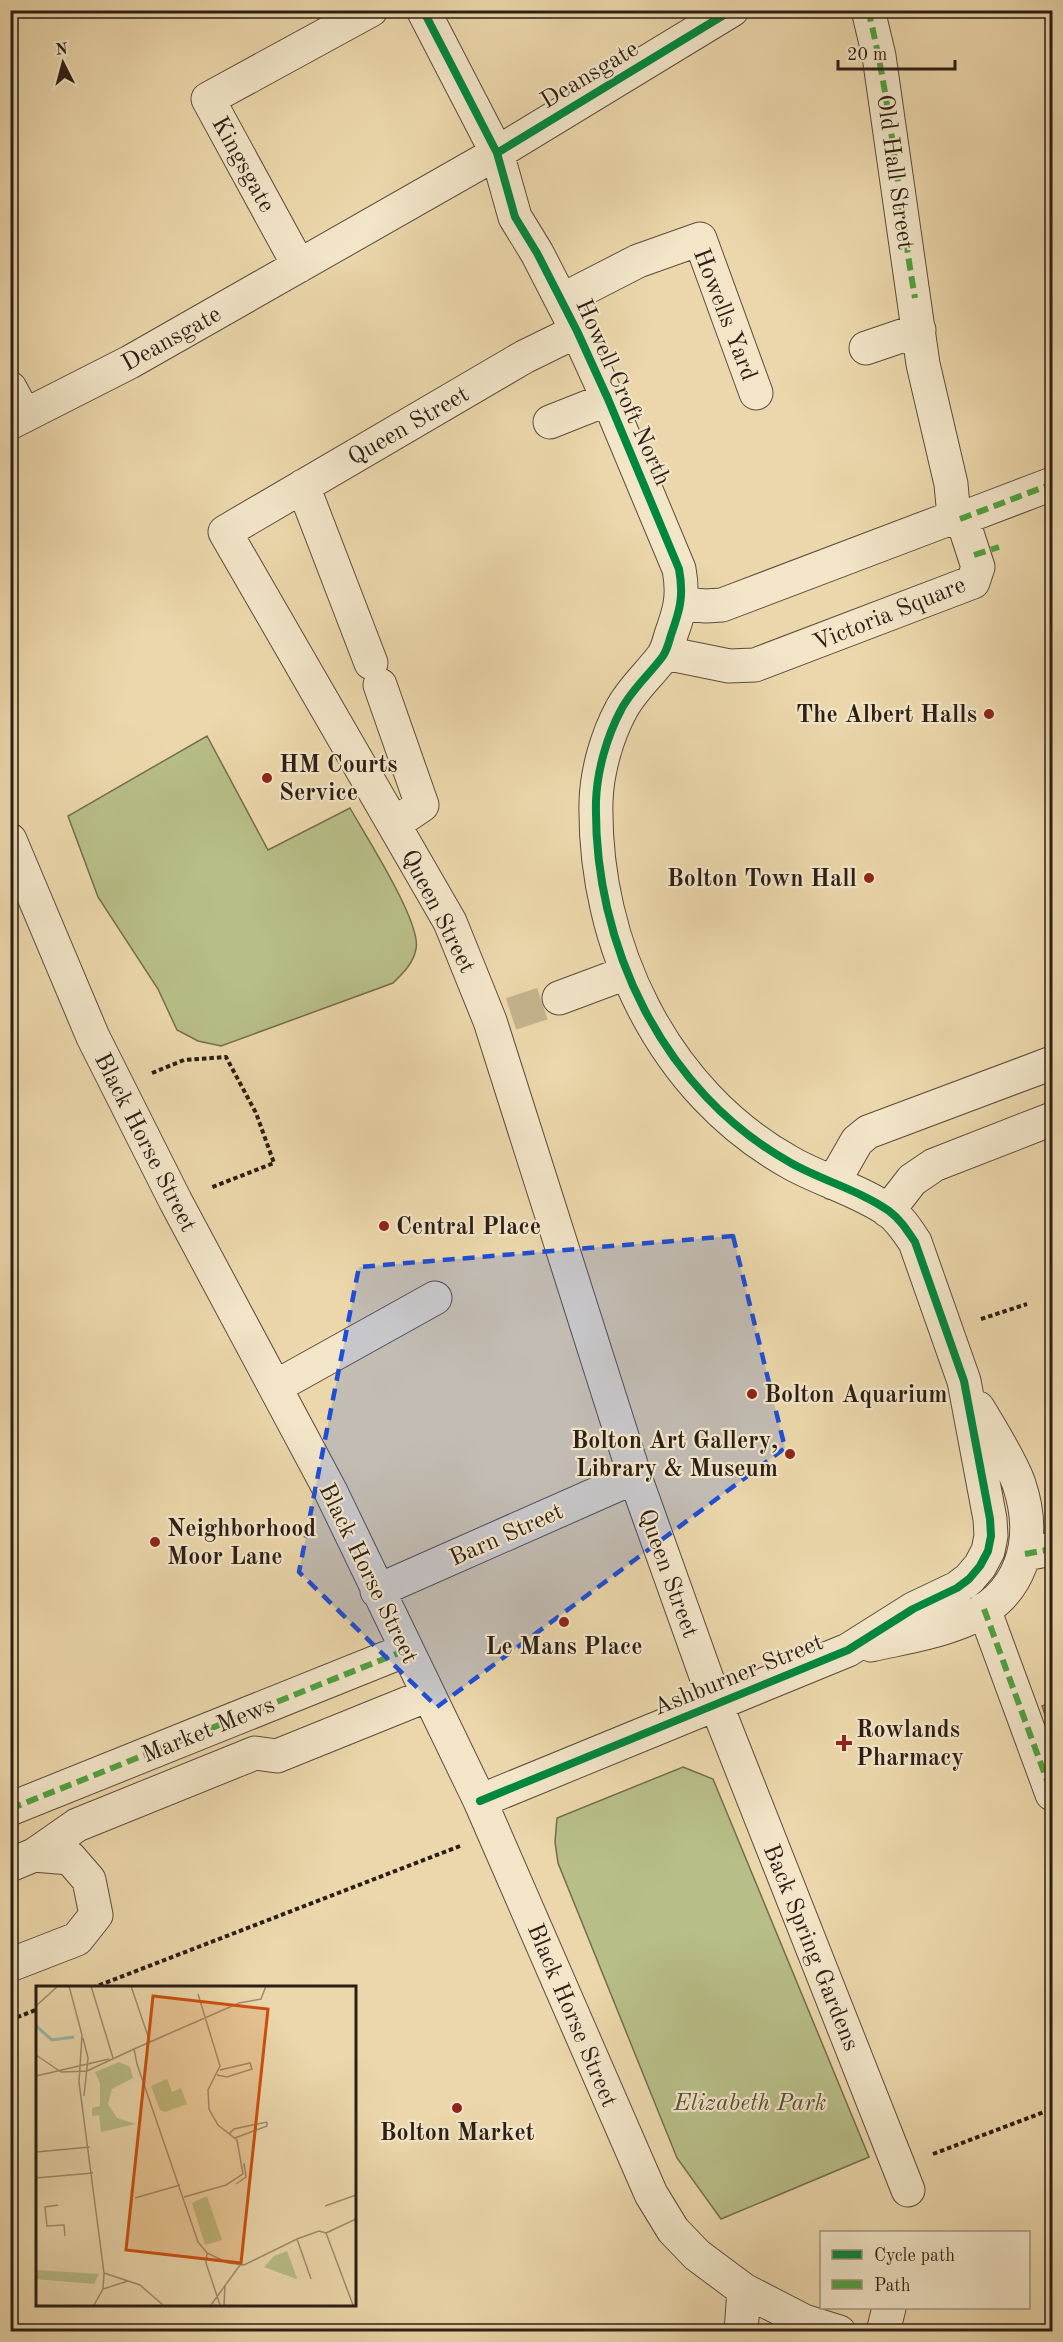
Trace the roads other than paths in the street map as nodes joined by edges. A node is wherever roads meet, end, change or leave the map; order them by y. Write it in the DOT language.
graph roads {
  1 [pos="371,10"];
  2 [pos="423,10"];
  3 [pos="732,10"];
  4 [pos="868,10"];
  5 [pos="497,153"];
  6 [pos="299,266"];
  7 [pos="562,300"];
  8 [pos="919,330"];
  9 [pos="577,331"];
  10 [pos="866,348"];
  11 [pos="756,393"];
  12 [pos="608,399"];
  13 [pos="15,408"];
  14 [pos="550,422"];
  15 [pos="1053,484"];
  16 [pos="303,486"];
  17 [pos="957,518"];
  18 [pos="682,604"];
  19 [pos="665,653"];
  20 [pos="394,824"];
  21 [pos="10,840"];
  22 [pos="626,973"];
  23 [pos="558,998"];
  24 [pos="1053,1063"];
  25 [pos="1053,1119"];
  26 [pos="833,1182"];
  27 [pos="888,1211"];
  28 [pos="435,1298"];
  29 [pos="964,1381"];
  30 [pos="275,1387"];
  31 [pos="635,1477"];
  32 [pos="1044,1554"];
  33 [pos="377,1591"];
  34 [pos="984,1609"];
  35 [pos="406,1650"];
  36 [pos="848,1650"];
  37 [pos="428,1695"];
  38 [pos="716,1704"];
  39 [pos="1053,1794"];
  40 [pos="480,1801"];
  41 [pos="10,1809"];
  42 [pos="22,1860"];
  43 [pos="10,1965"];
  44 [pos="904,2179"];
  45 [pos="744,2290"];
  46 [pos="888,2309"];
  47 [pos="741,2331"];
  48 [pos="839,2331"];
  49 [pos="883,2331"];
  1 -- 6 [label="street, Kingsgate"];
  2 -- 5 [label="street, Howell Croft North"];
  3 -- 5 [label="street, Deansgate"];
  4 -- 8 [label="street, Old Hall Street"];
  5 -- 6 [label="street, Deansgate"];
  5 -- 7 [label="street, Howell Croft North"];
  6 -- 13 [label="street, Deansgate"];
  7 -- 9 [label="street, Howell Croft North"];
  7 -- 11 [label="street, Howells Yard"];
  8 -- 10 [label="street"];
  8 -- 17 [label="street, Victoria Square"];
  9 -- 12 [label="street, Howell Croft North"];
  9 -- 16 [label="street, Queen Street"];
  12 -- 14 [label="street"];
  12 -- 18 [label="street, Howell Croft North"];
  15 -- 17 [label="street"];
  16 -- 20 [label="street"];
  16 -- 20 [label="street, Queen Street"];
  17 -- 18 [label="street"];
  17 -- 19 [label="street, Victoria Square"];
  18 -- 19 [label="street, Howell Croft North"];
  19 -- 22 [label="street, Howell Croft North"];
  20 -- 31 [label="street, Queen Street"];
  21 -- 30 [label="street, Black Horse Street"];
  22 -- 23 [label="street"];
  22 -- 26 [label="street, Howell Croft North"];
  24 -- 26 [label="street"];
  25 -- 27 [label="street"];
  26 -- 27 [label="street, Howell Croft North"];
  27 -- 29 [label="street, Howell Croft North"];
  28 -- 30 [label="street"];
  29 -- 32 [label="street"];
  29 -- 36 [label="street, Ashburner Street"];
  30 -- 33 [label="street, Black Horse Street"];
  31 -- 33 [label="street, Barn Street"];
  31 -- 38 [label="street, Queen Street"];
  32 -- 34 [label="street, Ashburner Street"];
  33 -- 35 [label="street, Black Horse Street"];
  34 -- 36 [label="street, Ashburner Street"];
  34 -- 39 [label="street"];
  35 -- 37 [label="street, Black Horse Street"];
  35 -- 41 [label="street, Market Mews"];
  36 -- 38 [label="street, Ashburner Street"];
  37 -- 40 [label="street, Black Horse Street"];
  37 -- 42 [label="street"];
  38 -- 40 [label="street, Ashburner Street"];
  38 -- 44 [label="street, Back Spring Gardens"];
  40 -- 45 [label="street, Black Horse Street"];
  42 -- 43 [label="street"];
  45 -- 47 [label="street"];
  45 -- 48 [label="street, Black Horse Street"];
  46 -- 49 [label="street"];
}
